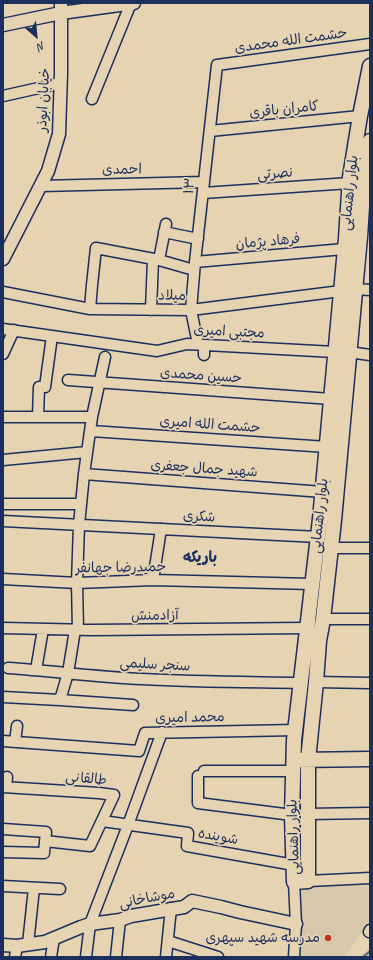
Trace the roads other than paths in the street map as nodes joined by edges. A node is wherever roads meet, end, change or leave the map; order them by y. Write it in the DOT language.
graph roads {
  1 [pos="132,3"];
  2 [pos="61,8"];
  3 [pos="3,25"];
  4 [pos="370,44"];
  5 [pos="217,65"];
  6 [pos="370,66"];
  7 [pos="61,83"];
  8 [pos="3,96"];
  9 [pos="92,99"];
  10 [pos="360,116"];
  11 [pos="210,131"];
  12 [pos="370,141"];
  13 [pos="204,182"];
  14 [pos="350,183"];
  15 [pos="41,186"];
  16 [pos="203,193"];
  17 [pos="366,223"];
  18 [pos="198,239"];
  19 [pos="344,249"];
  20 [pos="4,255"];
  21 [pos="156,260"];
  22 [pos="194,266"];
  23 [pos="355,289"];
  24 [pos="370,290"];
  25 [pos="341,291"];
  26 [pos="3,292"];
  27 [pos="90,309"];
  28 [pos="151,310"];
  29 [pos="191,310"];
  30 [pos="3,329"];
  31 [pos="14,330"];
  32 [pos="52,336"];
  33 [pos="202,348"];
  34 [pos="342,352"];
  35 [pos="3,354"];
  36 [pos="370,355"];
  37 [pos="105,357"];
  38 [pos="68,380"];
  39 [pos="100,383"];
  40 [pos="331,398"];
  41 [pos="3,417"];
  42 [pos="38,417"];
  43 [pos="92,417"];
  44 [pos="91,431"];
  45 [pos="326,447"];
  46 [pos="87,452"];
  47 [pos="3,460"];
  48 [pos="84,474"];
  49 [pos="322,492"];
  50 [pos="3,504"];
  51 [pos="81,504"];
  52 [pos="3,521"];
  53 [pos="79,524"];
  54 [pos="161,529"];
  55 [pos="318,537"];
  56 [pos="330,548"];
  57 [pos="370,548"];
  58 [pos="3,579"];
  59 [pos="153,580"];
  60 [pos="77,583"];
  61 [pos="312,584"];
  62 [pos="323,619"];
  63 [pos="370,619"];
  64 [pos="3,628"];
  65 [pos="307,628"];
  66 [pos="43,629"];
  67 [pos="77,630"];
  68 [pos="8,668"];
  69 [pos="36,670"];
  70 [pos="68,673"];
  71 [pos="316,682"];
  72 [pos="301,683"];
  73 [pos="370,683"];
  74 [pos="3,697"];
  75 [pos="60,700"];
  76 [pos="133,705"];
  77 [pos="16,726"];
  78 [pos="296,730"];
  79 [pos="162,732"];
  80 [pos="3,741"];
  81 [pos="15,742"];
  82 [pos="370,759"];
  83 [pos="308,760"];
  84 [pos="293,765"];
  85 [pos="7,777"];
  86 [pos="5,787"];
  87 [pos="370,812"];
  88 [pos="308,814"];
  89 [pos="292,815"];
  90 [pos="102,821"];
  91 [pos="128,825"];
  92 [pos="3,829"];
  93 [pos="46,836"];
  94 [pos="3,852"];
  95 [pos="294,865"];
  96 [pos="370,878"];
  97 [pos="301,881"];
  98 [pos="3,886"];
  99 [pos="34,888"];
  100 [pos="60,889"];
  101 [pos="171,908"];
  102 [pos="120,920"];
  103 [pos="90,924"];
  104 [pos="296,924"];
  105 [pos="54,938"];
  106 [pos="168,941"];
  107 [pos="3,945"];
  108 [pos="20,949"];
  109 [pos="51,957"];
  110 [pos="86,957"];
  111 [pos="116,957"];
  112 [pos="166,957"];
  113 [pos="218,957"];
  114 [pos="294,957"];
  1 -- 2 [label="street"];
  1 -- 9 [label="street"];
  2 -- 3 [label="street"];
  2 -- 7 [label="street, خیابان ابوذر"];
  4 -- 5 [label="street, حشمت الله محمدی"];
  5 -- 11 [label="street, ۱۳"];
  6 -- 10 [label="main road, بلوار راهنمایی"];
  7 -- 8 [label="street"];
  7 -- 15 [label="street, خیابان ابوذر"];
  10 -- 11 [label="street, کامران باقری"];
  10 -- 14 [label="main road, بلوار راهنمایی"];
  11 -- 13 [label="street, ۱۳"];
  12 -- 17 [label="main road, بلوار راهنمایی"];
  13 -- 15 [label="street, احمدی"];
  13 -- 16 [label="street, ۱۳"];
  14 -- 16 [label="street, نصرتی"];
  14 -- 19 [label="main road, بلوار راهنمایی"];
  15 -- 20 [label="street, خیابان ابوذر"];
  16 -- 18 [label="street, ۱۳"];
  17 -- 23 [label="main road, بلوار راهنمایی"];
  18 -- 21 [label="street"];
  18 -- 22 [label="street, ۱۳"];
  19 -- 22 [label="street, فرهاد پژمان"];
  19 -- 25 [label="main road, بلوار راهنمایی"];
  21 -- 22 [label="street"];
  21 -- 27 [label="street"];
  21 -- 28 [label="street"];
  22 -- 29 [label="street, ۱۳"];
  23 -- 24 [label="street"];
  23 -- 34 [label="main road, بلوار راهنمایی"];
  25 -- 29 [label="street, میلاد"];
  25 -- 34 [label="main road, بلوار راهنمایی"];
  26 -- 27 [label="street, میلاد"];
  27 -- 28 [label="street, میلاد"];
  28 -- 29 [label="street, میلاد"];
  29 -- 33 [label="street, ۱۳"];
  30 -- 31 [label="street, مجتبی امیری"];
  31 -- 32 [label="street, مجتبی امیری"];
  31 -- 35 [label="street"];
  32 -- 33 [label="street, مجتبی امیری"];
  32 -- 42 [label="street"];
  33 -- 34 [label="street, مجتبی امیری"];
  34 -- 36 [label="street, مجتبی امیری"];
  34 -- 40 [label="main road, بلوار راهنمایی"];
  34 -- 56 [label="main road, بلوار راهنمایی"];
  37 -- 39 [label="street"];
  38 -- 39 [label="street, حسین محمدی"];
  39 -- 40 [label="street, حسین محمدی"];
  39 -- 43 [label="street"];
  40 -- 45 [label="main road, بلوار راهنمایی"];
  41 -- 42 [label="street"];
  42 -- 43 [label="street"];
  43 -- 44 [label="street"];
  44 -- 45 [label="street, حشمت الله امیری"];
  44 -- 46 [label="street"];
  45 -- 49 [label="main road, بلوار راهنمایی"];
  46 -- 47 [label="street"];
  46 -- 48 [label="street"];
  48 -- 49 [label="street, شهید جمال جعفری"];
  48 -- 51 [label="street"];
  49 -- 55 [label="main road, بلوار راهنمایی"];
  50 -- 51 [label="street"];
  51 -- 53 [label="street"];
  52 -- 53 [label="street, شکری"];
  53 -- 54 [label="street, شکری"];
  53 -- 60 [label="street"];
  54 -- 55 [label="street, شکری"];
  54 -- 59 [label="street"];
  55 -- 61 [label="main road, بلوار راهنمایی"];
  56 -- 57 [label="street"];
  56 -- 62 [label="main road, بلوار راهنمایی"];
  58 -- 60 [label="street, حمیدرضا جهانفر"];
  59 -- 60 [label="street, حمیدرضا جهانفر"];
  59 -- 61 [label="street, حمیدرضا جهانفر"];
  60 -- 67 [label="street"];
  61 -- 65 [label="main road, بلوار راهنمایی"];
  62 -- 63 [label="street"];
  62 -- 71 [label="main road, بلوار راهنمایی"];
  64 -- 66 [label="street, آزادمنش"];
  65 -- 67 [label="street, آزادمنش"];
  65 -- 72 [label="main road, بلوار راهنمایی"];
  66 -- 67 [label="street, آزادمنش"];
  66 -- 69 [label="street"];
  67 -- 70 [label="street"];
  68 -- 69 [label="street, سنجر سلیمی"];
  69 -- 70 [label="street, سنجر سلیمی"];
  70 -- 72 [label="street, سنجر سلیمی"];
  70 -- 75 [label="street"];
  71 -- 73 [label="street"];
  71 -- 83 [label="main road, بلوار راهنمایی"];
  72 -- 78 [label="main road, بلوار راهنمایی"];
  74 -- 75 [label="street"];
  75 -- 76 [label="street"];
  77 -- 81 [label="street"];
  78 -- 79 [label="street, محمد امیری"];
  78 -- 84 [label="main road, بلوار راهنمایی"];
  79 -- 81 [label="street, محمد امیری"];
  79 -- 91 [label="street"];
  80 -- 81 [label="street, محمد امیری"];
  82 -- 83 [label="main road"];
  83 -- 84 [label="main road"];
  83 -- 88 [label="main road, بلوار راهنمایی"];
  84 -- 89 [label="main road, بلوار راهنمایی"];
  84 -- 89 [label="street"];
  85 -- 86 [label="street"];
  86 -- 90 [label="street, طالقانی"];
  87 -- 88 [label="street"];
  88 -- 97 [label="main road, بلوار راهنمایی"];
  89 -- 95 [label="main road, بلوار راهنمایی"];
  90 -- 91 [label="street"];
  90 -- 93 [label="street, طالقانی"];
  91 -- 95 [label="street, شوینده"];
  91 -- 103 [label="street"];
  92 -- 93 [label="street"];
  93 -- 94 [label="street"];
  95 -- 97 [label="main road, بلوار راهنمایی"];
  96 -- 97 [label="street"];
  97 -- 104 [label="street"];
  98 -- 99 [label="street"];
  99 -- 100 [label="street"];
  99 -- 108 [label="street"];
  101 -- 102 [label="street, موشاخانی"];
  101 -- 104 [label="street, موشاخانی"];
  101 -- 106 [label="street"];
  102 -- 103 [label="street, موشاخانی"];
  102 -- 111 [label="street"];
  103 -- 105 [label="street, موشاخانی"];
  103 -- 110 [label="street"];
  104 -- 114 [label="street"];
  105 -- 108 [label="street, موشاخانی"];
  105 -- 109 [label="street"];
  106 -- 112 [label="street"];
  106 -- 113 [label="street"];
  107 -- 108 [label="street, موشاخانی"];
}
